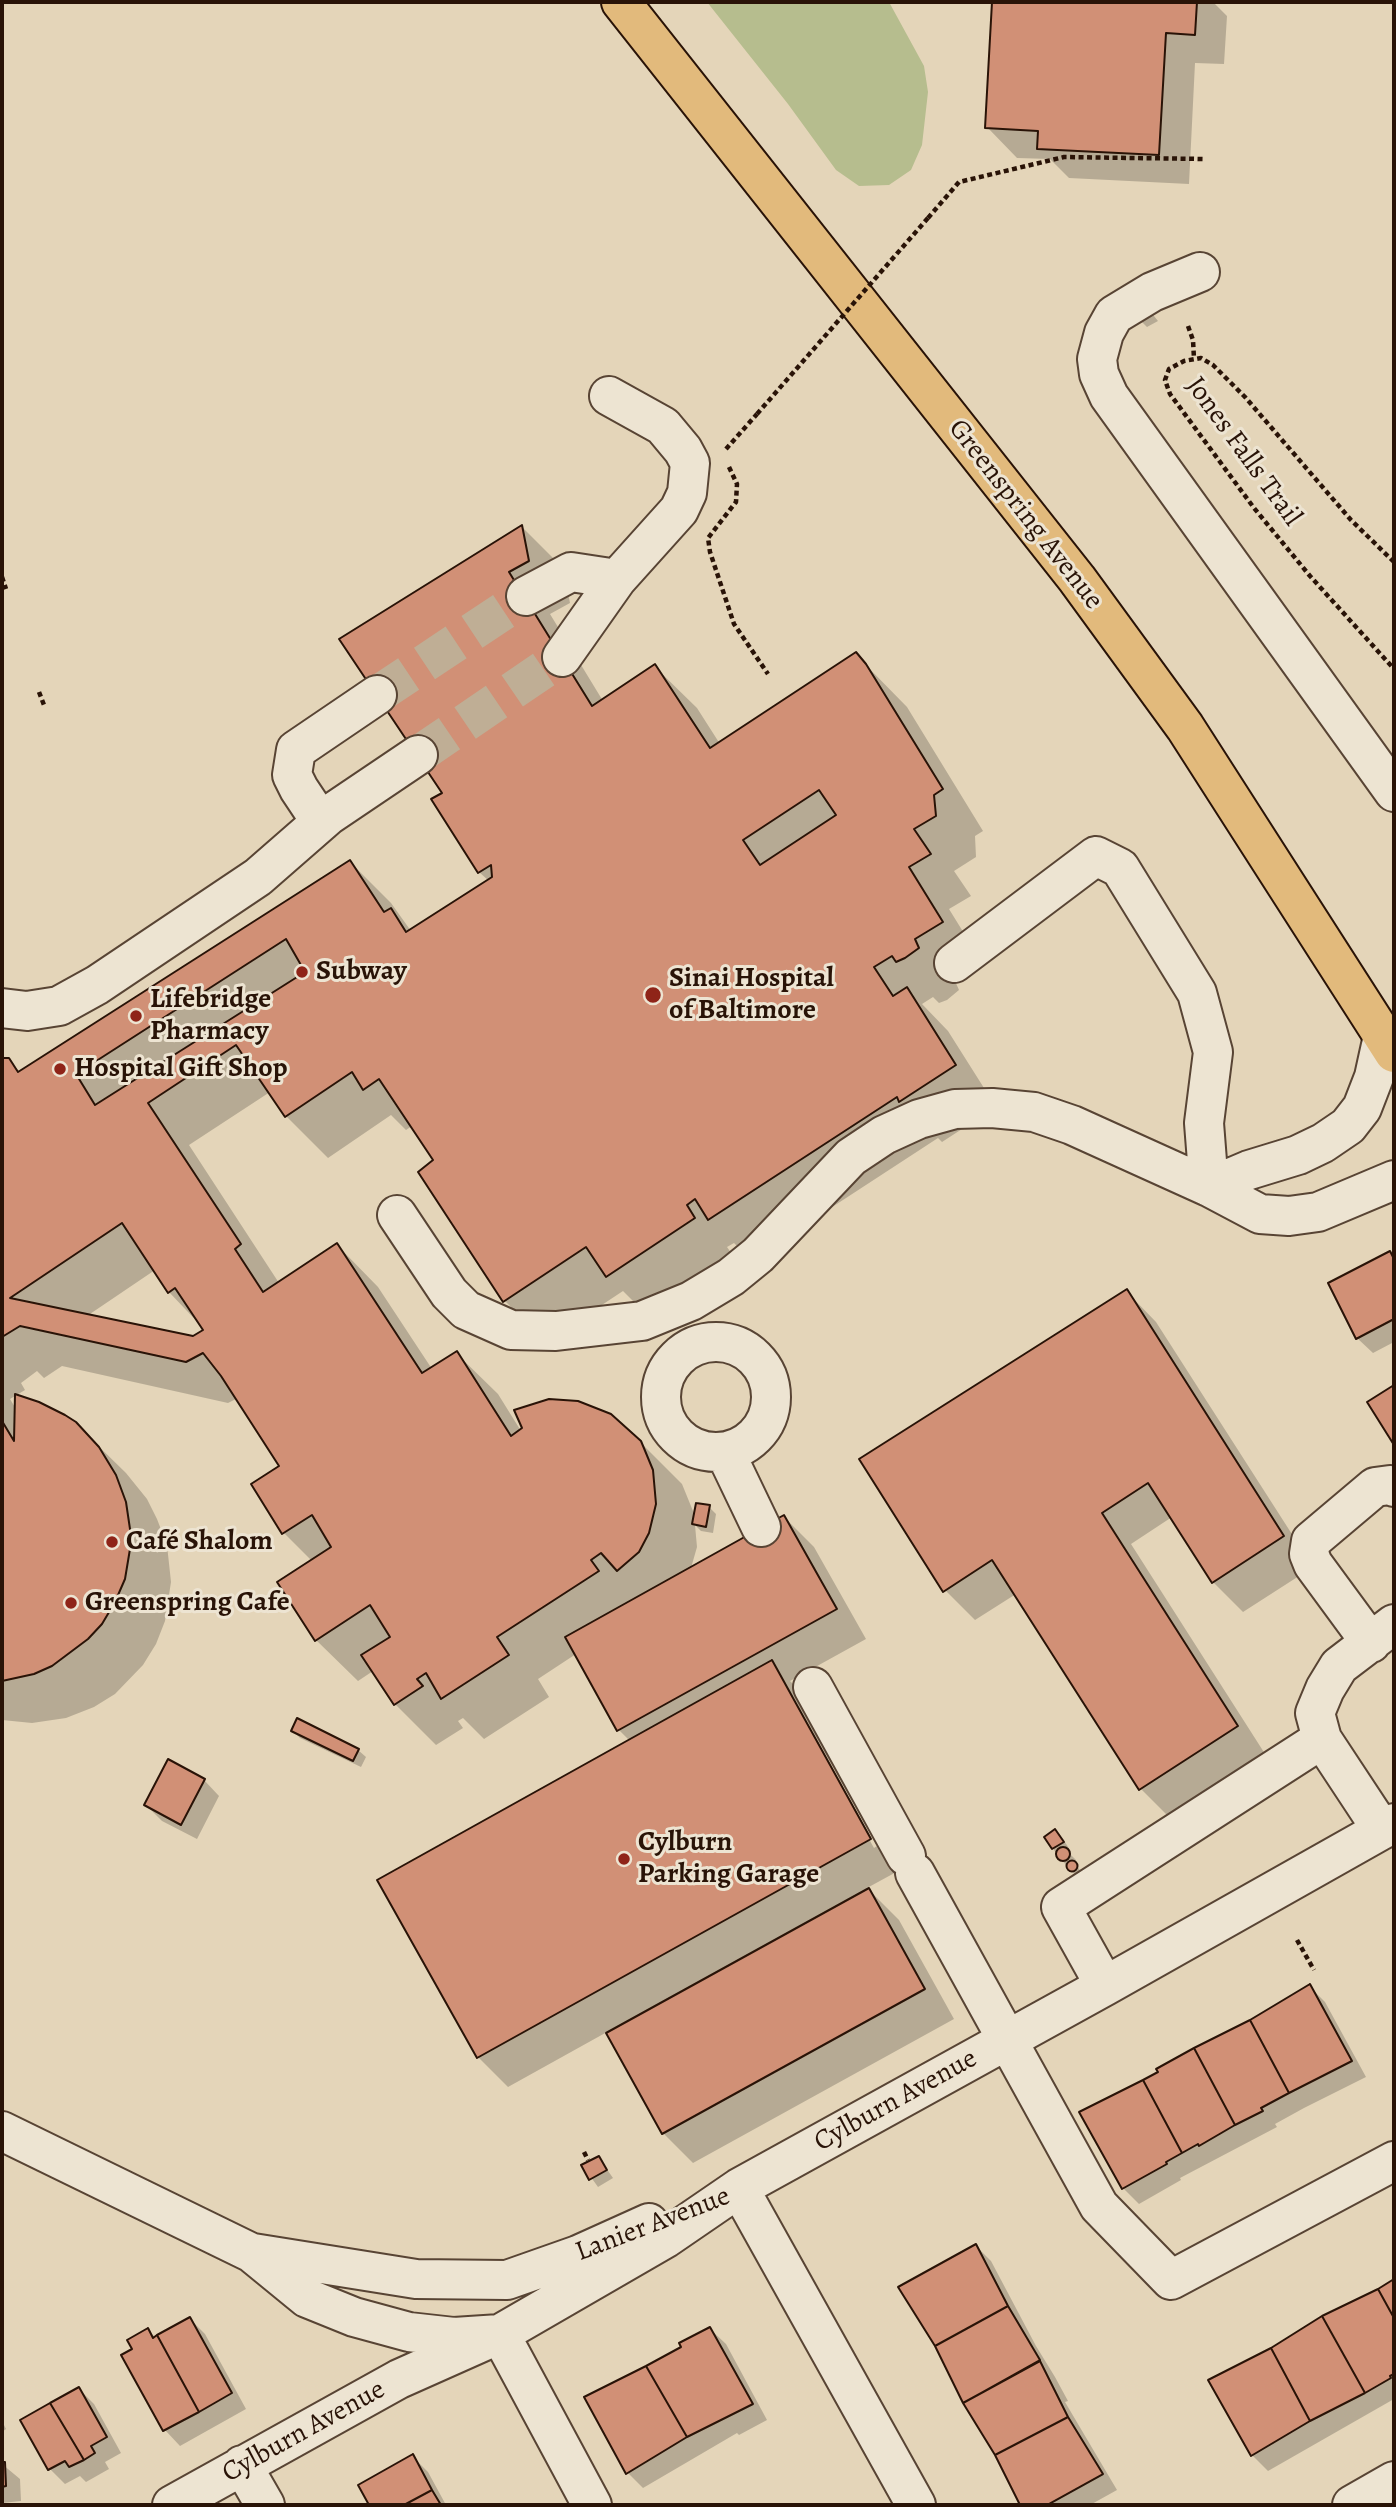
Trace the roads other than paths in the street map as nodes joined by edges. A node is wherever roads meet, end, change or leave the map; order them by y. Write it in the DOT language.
graph roads {
  1 [pos="621,2"];
  2 [pos="1205,278"];
  3 [pos="609,396"];
  4 [pos="618,579"];
  5 [pos="526,596"];
  6 [pos="562,657"];
  7 [pos="377,695"];
  8 [pos="418,755"];
  9 [pos="1394,792"];
  10 [pos="321,821"];
  11 [pos="954,963"];
  12 [pos="2,1008"];
  13 [pos="1389,1045"];
  14 [pos="1394,1180"];
  15 [pos="1209,1187"];
  16 [pos="397,1215"];
  17 [pos="691,1301"];
  18 [pos="708,1342"];
  19 [pos="725,1451"];
  20 [pos="1394,1487"];
  21 [pos="761,1527"];
  22 [pos="1383,1633"];
  23 [pos="813,1688"];
  24 [pos="1322,1739"];
  25 [pos="1388,1826"];
  26 [pos="1105,1986"];
  27 [pos="1007,2040"];
  28 [pos="2,2131"];
  29 [pos="1394,2161"];
  30 [pos="739,2188"];
  31 [pos="252,2253"];
  32 [pos="578,2255"];
  33 [pos="416,2279"];
  34 [pos="409,2332"];
  35 [pos="500,2334"];
  36 [pos="454,2337"];
  37 [pos="399,2379"];
  38 [pos="242,2465"];
  39 [pos="1394,2481"];
  40 [pos="172,2505"];
  41 [pos="265,2505"];
  42 [pos="592,2505"];
  43 [pos="916,2505"];
  44 [pos="1352,2505"];
  1 -- 13 [label="main road, Greenspring Avenue"];
  2 -- 9 [label="street"];
  3 -- 4 [label="street"];
  4 -- 5 [label="street"];
  4 -- 6 [label="street"];
  7 -- 10 [label="street"];
  8 -- 10 [label="street"];
  10 -- 12 [label="street"];
  11 -- 15 [label="street"];
  13 -- 15 [label="street"];
  14 -- 15 [label="street"];
  15 -- 17 [label="street"];
  16 -- 17 [label="street"];
  17 -- 18 [label="street"];
  18 -- 19 [label="street"];
  18 -- 19 [label="street"];
  19 -- 21 [label="street"];
  20 -- 22 [label="street"];
  22 -- 24 [label="street"];
  23 -- 27 [label="street"];
  24 -- 25 [label="street"];
  24 -- 26 [label="street"];
  25 -- 26 [label="street, Cylburn Avenue"];
  26 -- 27 [label="street, Cylburn Avenue"];
  27 -- 29 [label="street"];
  27 -- 30 [label="street, Cylburn Avenue"];
  28 -- 31 [label="street, Lanier Avenue"];
  30 -- 32 [label="street, Lanier Avenue"];
  30 -- 35 [label="street, Cylburn Avenue"];
  30 -- 43 [label="street, Lanier Avenue"];
  31 -- 33 [label="street, Lanier Avenue"];
  31 -- 34 [label="street, Lanier Avenue"];
  32 -- 33 [label="street, Lanier Avenue"];
  32 -- 36 [label="street, Cylburn Avenue"];
  33 -- 34 [label="street"];
  34 -- 36 [label="street, Lanier Avenue"];
  34 -- 37 [label="street"];
  35 -- 36 [label="street, Lanier Avenue"];
  35 -- 37 [label="street, Cylburn Avenue"];
  35 -- 42 [label="street"];
  36 -- 37 [label="street, Cylburn Avenue"];
  37 -- 38 [label="street, Cylburn Avenue"];
  38 -- 40 [label="street, Cylburn Avenue"];
  38 -- 41 [label="street"];
  39 -- 44 [label="street"];
}
